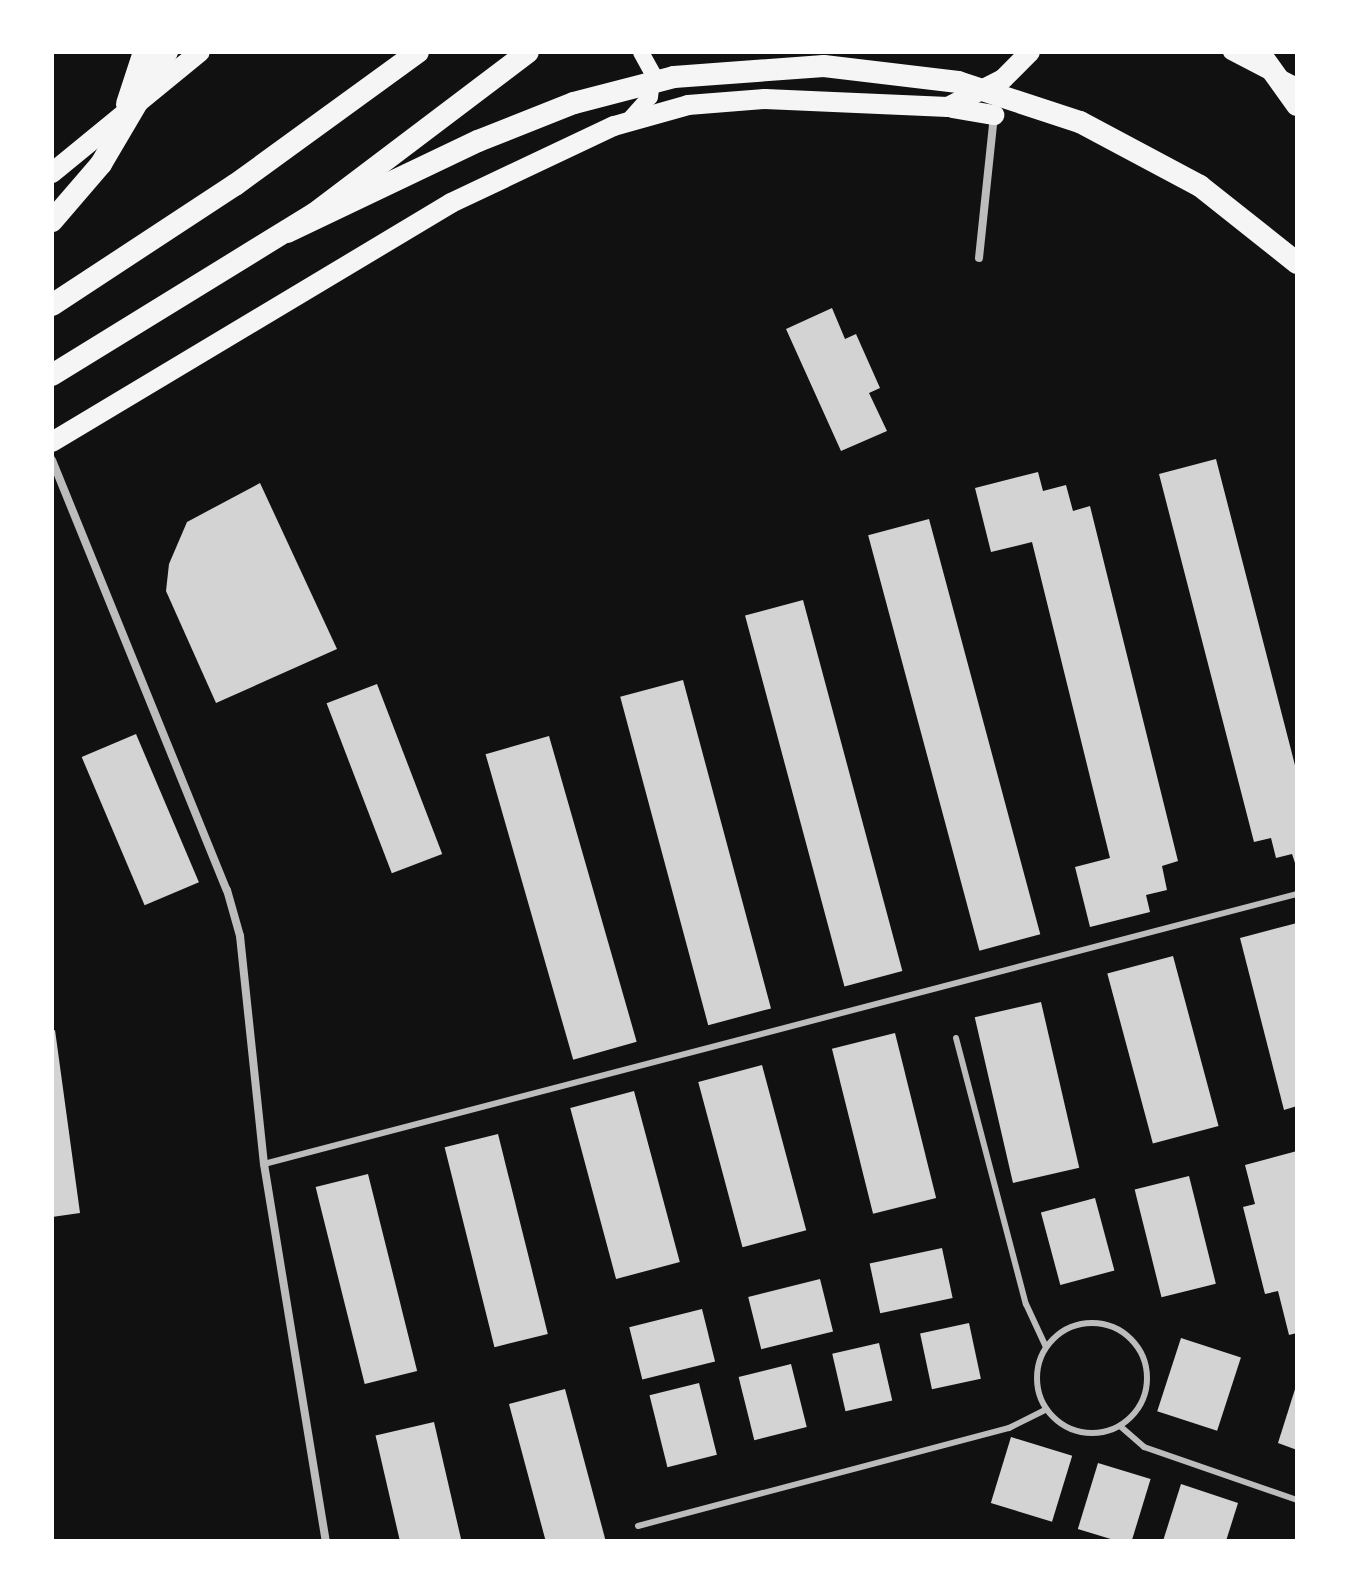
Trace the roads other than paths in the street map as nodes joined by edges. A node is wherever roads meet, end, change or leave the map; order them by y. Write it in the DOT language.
graph roads {
  1 [pos="144,52"];
  2 [pos="167,52"];
  3 [pos="200,52"];
  4 [pos="418,52"];
  5 [pos="528,52"];
  6 [pos="641,52"];
  7 [pos="1030,52"];
  8 [pos="1231,52"];
  9 [pos="1259,52"];
  10 [pos="1297,86"];
  11 [pos="1297,105"];
  12 [pos="948,107"];
  13 [pos="994,115"];
  14 [pos="629,120"];
  15 [pos="117,138"];
  16 [pos="52,173"];
  17 [pos="52,221"];
  18 [pos="287,232"];
  19 [pos="979,258"];
  20 [pos="1297,263"];
  21 [pos="52,305"];
  22 [pos="52,375"];
  23 [pos="52,442"];
  24 [pos="52,460"];
  25 [pos="1297,894"];
  26 [pos="956,1038"];
  27 [pos="264,1164"];
  28 [pos="1046,1347"];
  29 [pos="1047,1409"];
  30 [pos="1120,1426"];
  31 [pos="1297,1500"];
  32 [pos="638,1526"];
  33 [pos="326,1541"];
  1 -- 15 [label="highway"];
  2 -- 15 [label="highway"];
  3 -- 16 [label="main road"];
  4 -- 21 [label="highway"];
  5 -- 18 [label="highway"];
  6 -- 14 [label="main road"];
  7 -- 12 [label="main road"];
  8 -- 10 [label="main road"];
  9 -- 11 [label="highway"];
  12 -- 13 [label="main road"];
  12 -- 14 [label="main road"];
  13 -- 19 [label="street"];
  14 -- 23 [label="main road"];
  15 -- 17 [label="highway"];
  18 -- 20 [label="highway"];
  18 -- 22 [label="highway"];
  24 -- 27 [label="street"];
  25 -- 27 [label="lane"];
  26 -- 28 [label="lane"];
  27 -- 33 [label="street"];
  28 -- 29 [label="lane"];
  28 -- 30 [label="lane"];
  29 -- 30 [label="lane"];
  29 -- 32 [label="lane"];
  30 -- 31 [label="lane"];
}
